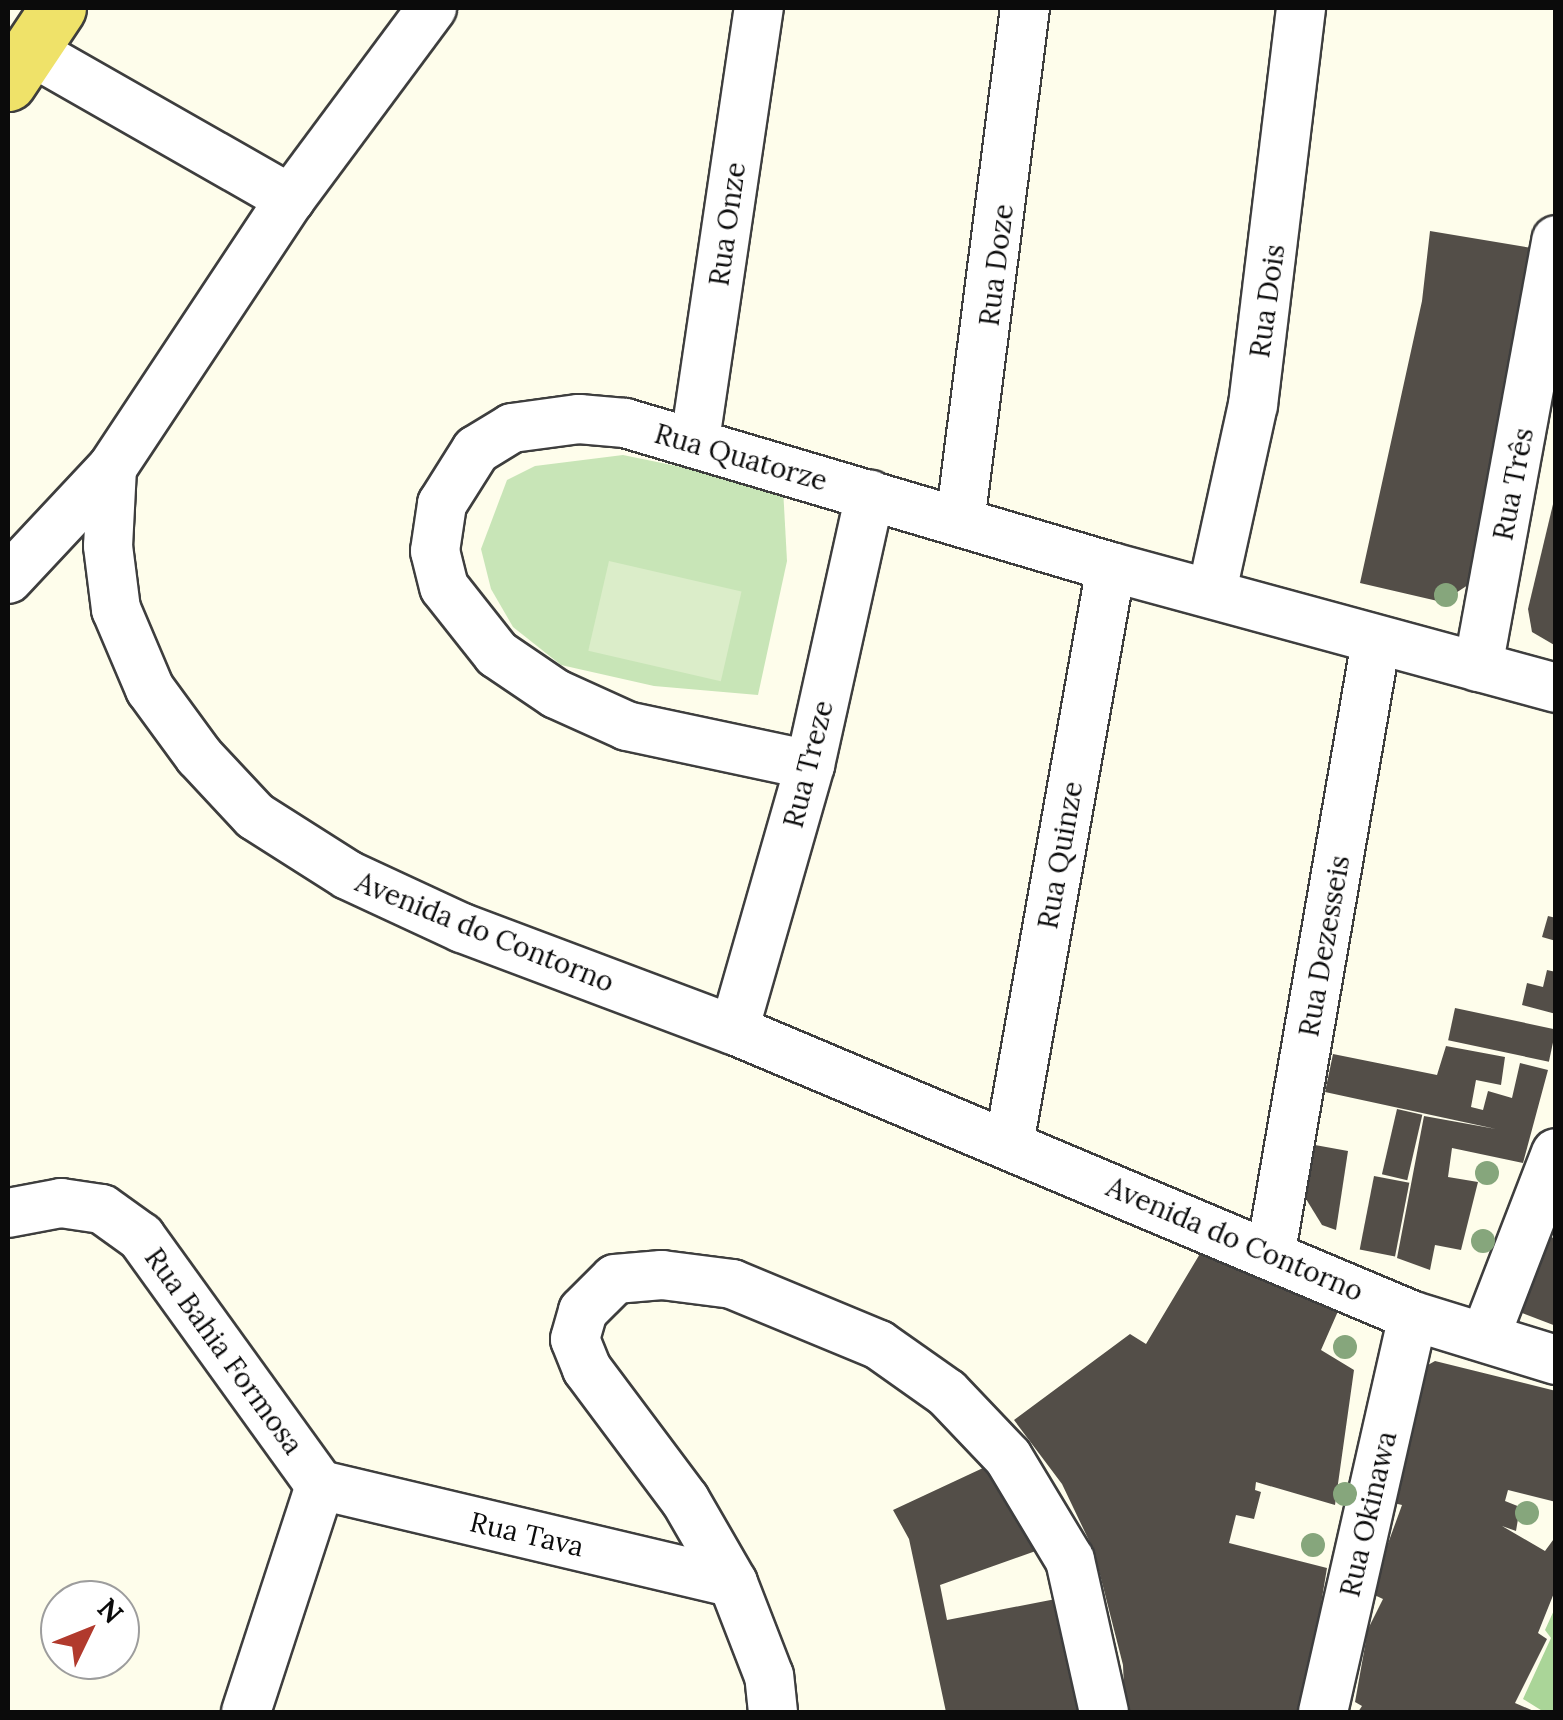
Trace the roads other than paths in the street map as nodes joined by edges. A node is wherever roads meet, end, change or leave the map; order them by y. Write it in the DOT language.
graph roads {
  1 [pos="432,8"];
  2 [pos="759,8"];
  3 [pos="1025,8"];
  4 [pos="1301,8"];
  5 [pos="31,47"];
  6 [pos="290,199"];
  7 [pos="1556,240"];
  8 [pos="695,440"];
  9 [pos="112,468"];
  10 [pos="870,496"];
  11 [pos="960,522"];
  12 [pos="1112,567"];
  13 [pos="8,580"];
  14 [pos="1212,591"];
  15 [pos="1376,640"];
  16 [pos="1478,667"];
  17 [pos="1556,688"];
  18 [pos="810,765"];
  19 [pos="734,1030"];
  20 [pos="1009,1144"];
  21 [pos="1556,1153"];
  22 [pos="8,1213"];
  23 [pos="1271,1251"];
  24 [pos="1413,1316"];
  25 [pos="1485,1337"];
  26 [pos="1556,1360"];
  27 [pos="320,1485"];
  28 [pos="733,1583"];
  29 [pos="246,1712"];
  30 [pos="772,1712"];
  31 [pos="1104,1712"];
  32 [pos="1323,1712"];
  1 -- 6 [label="street"];
  2 -- 8 [label="street, Rua Onze"];
  3 -- 11 [label="street, Rua Doze"];
  4 -- 14 [label="street, Rua Dois"];
  5 -- 6 [label="street"];
  6 -- 9 [label="street"];
  7 -- 16 [label="street, Rua Três"];
  8 -- 10 [label="street, Rua Quatorze"];
  8 -- 18 [label="street, Rua Quatorze"];
  9 -- 13 [label="street"];
  9 -- 19 [label="street, Avenida do Contorno"];
  10 -- 11 [label="street, Rua Quatorze"];
  10 -- 18 [label="street, Rua Treze"];
  11 -- 12 [label="street, Rua Quatorze"];
  12 -- 14 [label="street, Rua Quatorze"];
  12 -- 20 [label="street, Rua Quinze"];
  14 -- 15 [label="street, Rua Quatorze"];
  15 -- 16 [label="street, Rua Quatorze"];
  15 -- 23 [label="street, Rua Dezesseis"];
  16 -- 17 [label="street, Rua Quatorze"];
  18 -- 19 [label="street, Rua Treze"];
  19 -- 20 [label="street, Avenida do Contorno"];
  20 -- 23 [label="street, Avenida do Contorno"];
  21 -- 25 [label="street"];
  22 -- 27 [label="street, Rua Bahia Formosa"];
  23 -- 24 [label="street, Avenida do Contorno"];
  24 -- 25 [label="street, Avenida do Contorno"];
  24 -- 32 [label="street, Rua Okinawa"];
  25 -- 26 [label="street, Avenida do Contorno"];
  27 -- 28 [label="street, Rua Tava"];
  27 -- 29 [label="street"];
  28 -- 30 [label="street"];
  28 -- 31 [label="street"];
}
